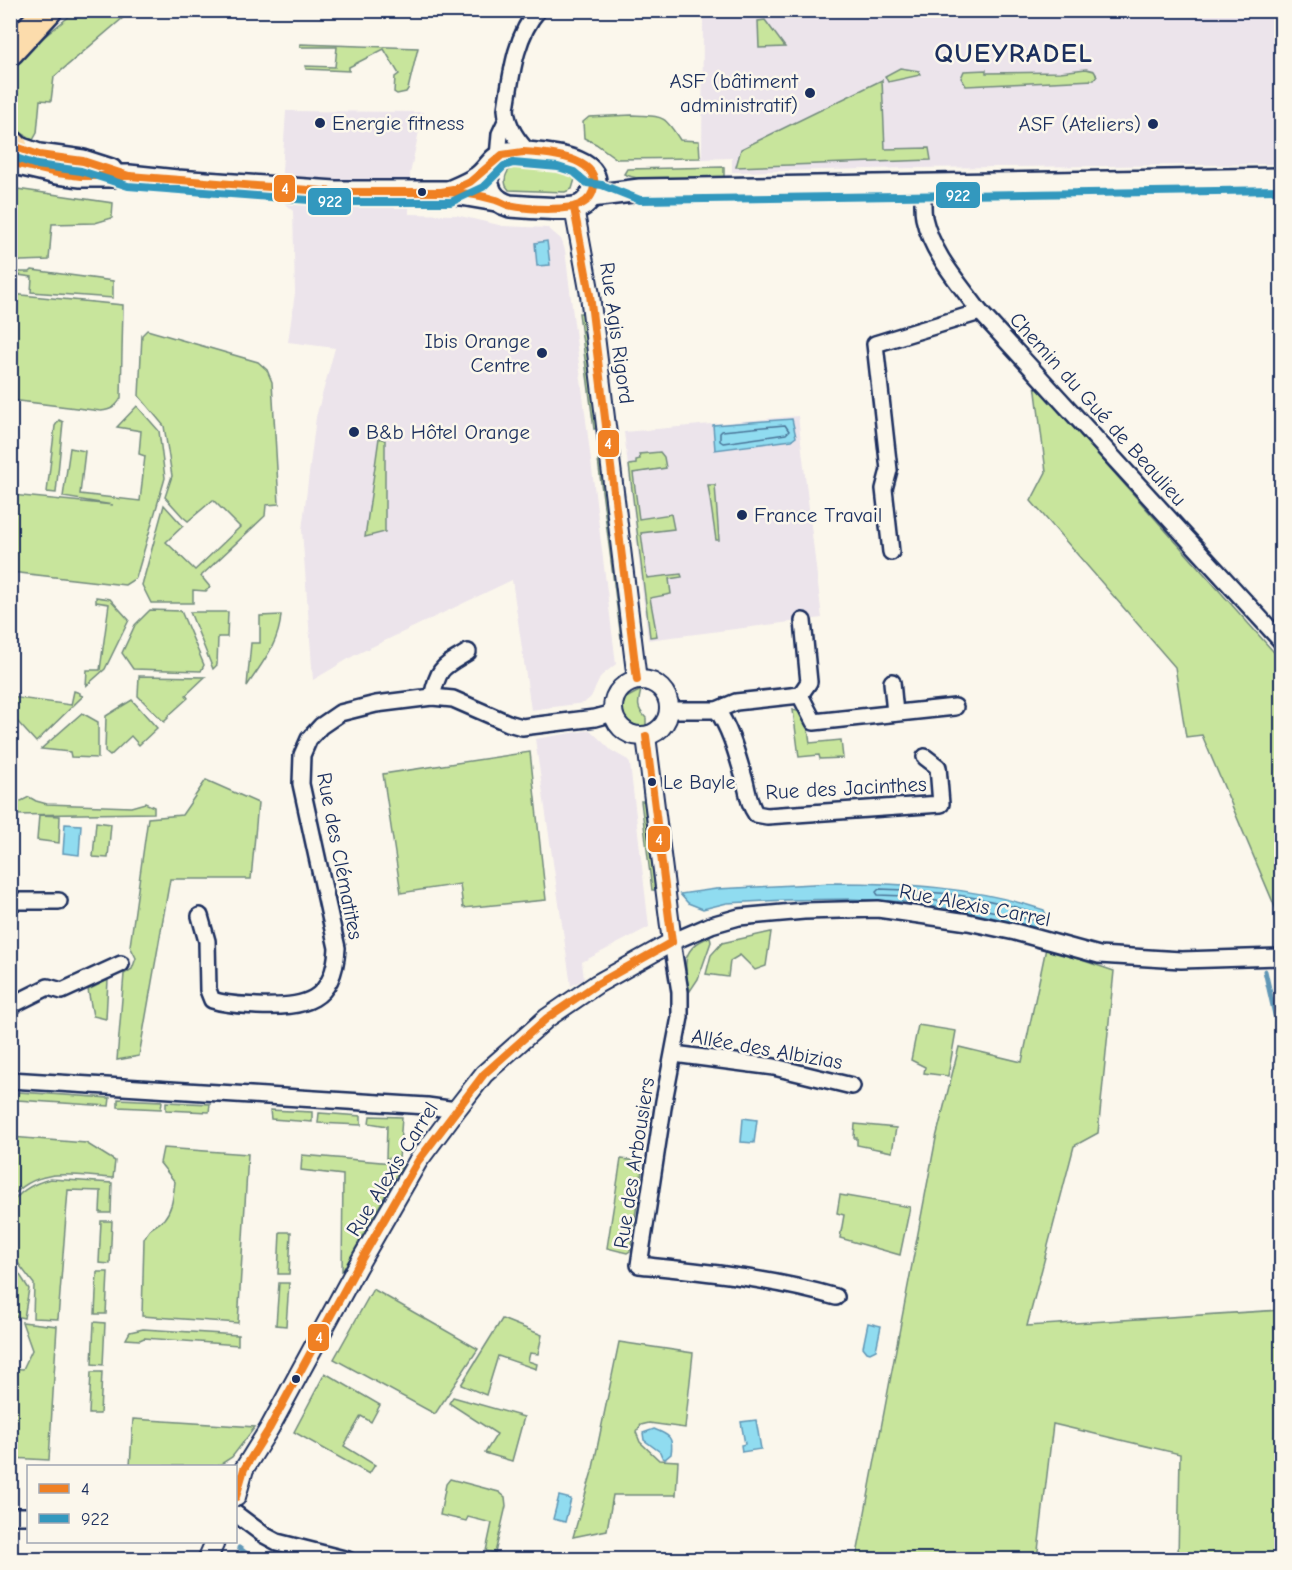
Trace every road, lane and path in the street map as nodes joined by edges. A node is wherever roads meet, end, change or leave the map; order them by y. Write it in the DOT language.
graph roads {
  1 [pos="25,10"];
  2 [pos="48,10"];
  3 [pos="538,10"];
  4 [pos="10,30"];
  5 [pos="10,51"];
  6 [pos="507,119"];
  7 [pos="11,149"];
  8 [pos="529,153"];
  9 [pos="493,163"];
  10 [pos="592,174"];
  11 [pos="1281,179"];
  12 [pos="924,184"];
  13 [pos="640,190"];
  14 [pos="448,192"];
  15 [pos="496,200"];
  16 [pos="583,202"];
  17 [pos="980,312"];
  18 [pos="891,552"];
  19 [pos="802,621"];
  20 [pos="1281,642"];
  21 [pos="468,652"];
  22 [pos="637,680"];
  23 [pos="892,682"];
  24 [pos="800,695"];
  25 [pos="432,697"];
  26 [pos="955,707"];
  27 [pos="669,710"];
  28 [pos="717,710"];
  29 [pos="613,713"];
  30 [pos="895,713"];
  31 [pos="646,736"];
  32 [pos="925,757"];
  33 [pos="10,901"];
  34 [pos="59,901"];
  35 [pos="200,916"];
  36 [pos="672,942"];
  37 [pos="1281,957"];
  38 [pos="121,964"];
  39 [pos="10,1006"];
  40 [pos="674,1054"];
  41 [pos="10,1080"];
  42 [pos="852,1086"];
  43 [pos="456,1110"];
  44 [pos="836,1297"];
  45 [pos="240,1472"];
  46 [pos="237,1491"];
  47 [pos="237,1514"];
  48 [pos="10,1516"];
  49 [pos="27,1516"];
  50 [pos="348,1560"];
  1 -- 4 [label="highway"];
  2 -- 5 [label="highway"];
  3 -- 6 [label="street"];
  6 -- 8 [label="street"];
  6 -- 9 [label="street"];
  7 -- 14 [label="main road"];
  8 -- 9 [label="main road"];
  8 -- 10 [label="main road"];
  9 -- 14 [label="main road"];
  9 -- 15 [label="main road"];
  10 -- 13 [label="main road"];
  10 -- 16 [label="main road"];
  11 -- 12 [label="main road"];
  12 -- 13 [label="main road"];
  12 -- 17 [label="street, Chemin du Gué de Beaulieu"];
  13 -- 16 [label="main road"];
  14 -- 15 [label="main road"];
  15 -- 16 [label="main road"];
  16 -- 22 [label="street, Rue Agis Rigord"];
  17 -- 18 [label="street"];
  17 -- 20 [label="street, Chemin du Gué de Beaulieu"];
  19 -- 24 [label="street"];
  21 -- 25 [label="street"];
  22 -- 27 [label="street"];
  22 -- 29 [label="street"];
  23 -- 30 [label="street"];
  24 -- 28 [label="street"];
  24 -- 30 [label="street"];
  25 -- 29 [label="street, Rue des Clématites"];
  25 -- 35 [label="street, Rue des Clématites"];
  26 -- 30 [label="street"];
  27 -- 28 [label="street"];
  27 -- 31 [label="street"];
  28 -- 32 [label="street, Rue des Jacinthes"];
  29 -- 31 [label="street"];
  31 -- 36 [label="street"];
  33 -- 34 [label="street"];
  36 -- 37 [label="street, Rue Alexis Carrel"];
  36 -- 40 [label="street, Rue des Arbousiers"];
  36 -- 43 [label="street, Rue Alexis Carrel"];
  38 -- 39 [label="street"];
  40 -- 42 [label="street, Allée des Albizias"];
  40 -- 44 [label="street, Rue des Arbousiers"];
  41 -- 43 [label="street"];
  43 -- 45 [label="street, Rue Alexis Carrel"];
  45 -- 46 [label="street, Rue Alexis Carrel"];
  47 -- 50 [label="street"];
  48 -- 49 [label="street"];
}
